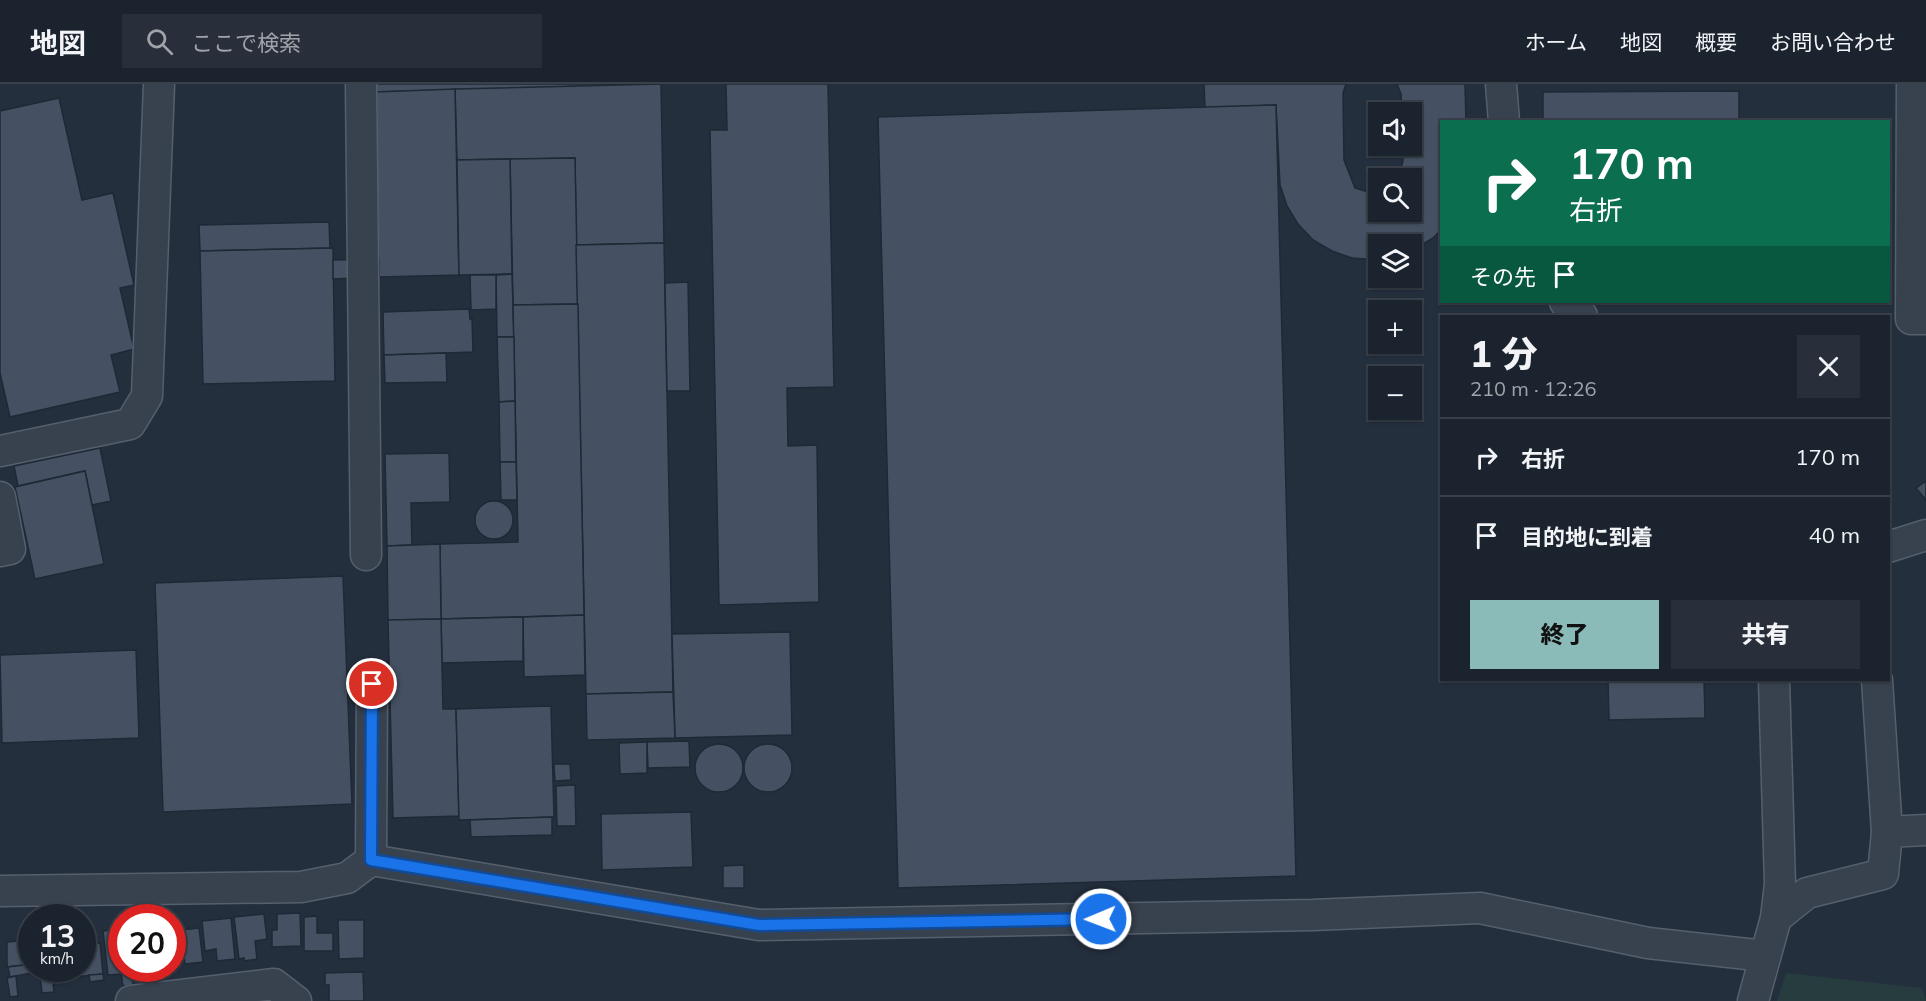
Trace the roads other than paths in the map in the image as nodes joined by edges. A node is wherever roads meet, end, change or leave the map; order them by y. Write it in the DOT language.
graph roads {
  1 [pos="159,84"];
  2 [pos="360,84"];
  3 [pos="1501,84"];
  4 [pos="1912,84"];
  5 [pos="1504,120"];
  6 [pos="1566,303"];
  7 [pos="1581,315"];
  8 [pos="1926,319"];
  9 [pos="0,451"];
  10 [pos="0,497"];
  11 [pos="1926,535"];
  12 [pos="1890,546"];
  13 [pos="0,551"];
  14 [pos="366,555"];
  15 [pos="1774,681"];
  16 [pos="1877,681"];
  17 [pos="372,684"];
  18 [pos="1926,830"];
  19 [pos="1887,832"];
  20 [pos="371,860"];
  21 [pos="0,891"];
  22 [pos="1776,918"];
  23 [pos="1766,956"];
  24 [pos="131,1001"];
  25 [pos="296,1001"];
  26 [pos="1753,1001"];
  1 -- 9 [label="street"];
  2 -- 14 [label="street"];
  3 -- 5 [label="street"];
  4 -- 8 [label="street"];
  6 -- 7 [label="street"];
  10 -- 13 [label="street"];
  11 -- 12 [label="street"];
  15 -- 22 [label="street"];
  16 -- 19 [label="street"];
  17 -- 20 [label="street"];
  18 -- 19 [label="street"];
  19 -- 22 [label="street"];
  20 -- 21 [label="street"];
  20 -- 23 [label="street"];
  22 -- 23 [label="street"];
  23 -- 26 [label="street"];
  24 -- 25 [label="street"];
}
